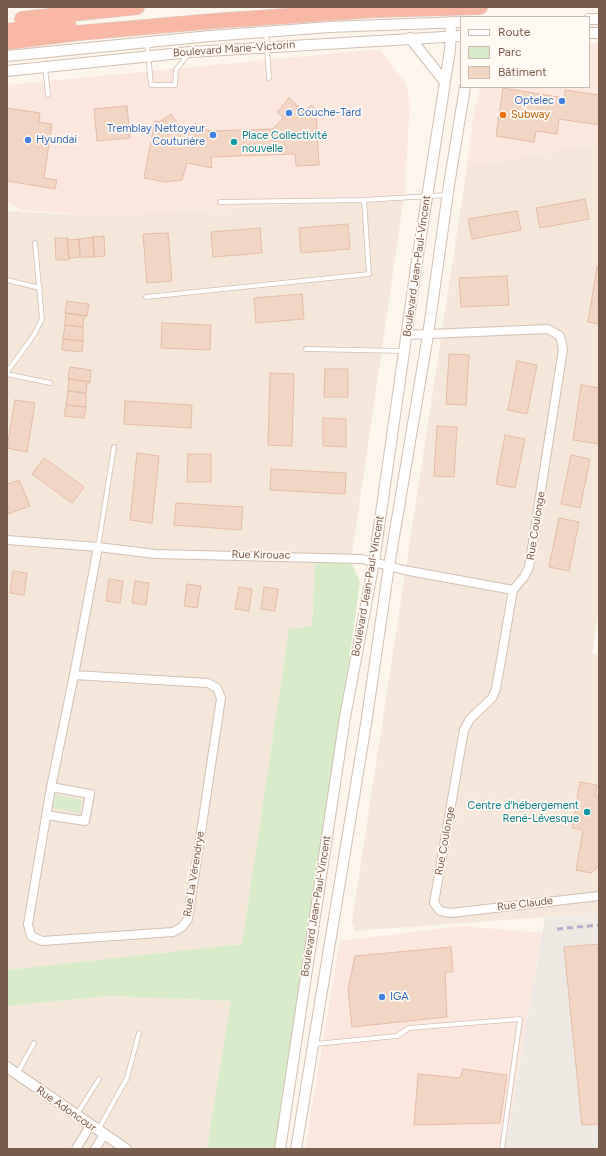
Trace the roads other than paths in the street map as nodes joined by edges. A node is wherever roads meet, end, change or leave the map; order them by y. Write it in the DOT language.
graph roads {
  1 [pos="137,7"];
  2 [pos="275,7"];
  3 [pos="480,7"];
  4 [pos="7,20"];
  5 [pos="456,22"];
  6 [pos="7,31"];
  7 [pos="266,32"];
  8 [pos="456,36"];
  9 [pos="410,38"];
  10 [pos="147,41"];
  11 [pos="7,42"];
  12 [pos="267,46"];
  13 [pos="190,52"];
  14 [pos="7,56"];
  15 [pos="149,56"];
  16 [pos="45,66"];
  17 [pos="7,71"];
  18 [pos="269,78"];
  19 [pos="445,82"];
  20 [pos="466,88"];
  21 [pos="48,95"];
  22 [pos="447,195"];
  23 [pos="427,196"];
  24 [pos="364,200"];
  25 [pos="220,202"];
  26 [pos="35,243"];
  27 [pos="7,280"];
  28 [pos="40,288"];
  29 [pos="146,296"];
  30 [pos="406,335"];
  31 [pos="428,335"];
  32 [pos="306,349"];
  33 [pos="404,351"];
  34 [pos="7,373"];
  35 [pos="50,383"];
  36 [pos="114,447"];
  37 [pos="7,540"];
  38 [pos="98,547"];
  39 [pos="374,562"];
  40 [pos="389,566"];
  41 [pos="513,590"];
  42 [pos="74,675"];
  43 [pos="51,787"];
  44 [pos="46,815"];
  45 [pos="599,896"];
  46 [pos="451,913"];
  47 [pos="311,938"];
  48 [pos="330,938"];
  49 [pos="139,1033"];
  50 [pos="34,1044"];
  51 [pos="313,1044"];
  52 [pos="7,1067"];
  53 [pos="17,1074"];
  54 [pos="99,1079"];
  55 [pos="76,1116"];
  56 [pos="97,1130"];
  57 [pos="76,1149"];
  58 [pos="95,1149"];
  59 [pos="126,1149"];
  60 [pos="280,1149"];
  61 [pos="296,1149"];
  62 [pos="502,1149"];
  1 -- 4 [label="highway"];
  2 -- 6 [label="highway"];
  3 -- 11 [label="highway"];
  5 -- 7 [label="street, Boulevard Marie-Victorin"];
  5 -- 8 [label="street, Boulevard Jean-Paul-Vincent"];
  7 -- 10 [label="street, Boulevard Marie-Victorin"];
  7 -- 12 [label="lane"];
  8 -- 9 [label="street, Boulevard Marie-Victorin"];
  8 -- 19 [label="street, Boulevard Jean-Paul-Vincent"];
  9 -- 12 [label="street, Boulevard Marie-Victorin"];
  9 -- 19 [label="street"];
  10 -- 14 [label="street, Boulevard Marie-Victorin"];
  10 -- 15 [label="lane"];
  12 -- 13 [label="street, Boulevard Marie-Victorin"];
  12 -- 18 [label="lane"];
  13 -- 15 [label="street, Boulevard Marie-Victorin"];
  13 -- 15 [label="lane"];
  15 -- 16 [label="street, Boulevard Marie-Victorin"];
  16 -- 17 [label="street, Boulevard Marie-Victorin"];
  16 -- 21 [label="lane"];
  19 -- 23 [label="street, Boulevard Jean-Paul-Vincent"];
  20 -- 22 [label="street, Boulevard Jean-Paul-Vincent"];
  22 -- 23 [label="lane"];
  22 -- 31 [label="street, Boulevard Jean-Paul-Vincent"];
  23 -- 24 [label="lane"];
  23 -- 30 [label="street, Boulevard Jean-Paul-Vincent"];
  24 -- 25 [label="lane"];
  24 -- 29 [label="lane"];
  26 -- 28 [label="lane"];
  27 -- 28 [label="lane"];
  28 -- 34 [label="lane"];
  30 -- 31 [label="street, Rue Coulonge"];
  30 -- 33 [label="street, Boulevard Jean-Paul-Vincent"];
  31 -- 40 [label="street, Boulevard Jean-Paul-Vincent"];
  31 -- 41 [label="street, Rue Coulonge"];
  32 -- 33 [label="lane"];
  33 -- 39 [label="street, Boulevard Jean-Paul-Vincent"];
  34 -- 35 [label="lane"];
  36 -- 38 [label="lane"];
  37 -- 38 [label="street, Rue Kirouac"];
  38 -- 39 [label="street, Rue Kirouac"];
  38 -- 42 [label="street, Rue La Vérendrye"];
  39 -- 40 [label="street, Rue Kirouac"];
  39 -- 47 [label="street, Boulevard Jean-Paul-Vincent"];
  40 -- 41 [label="street, Rue Kirouac"];
  40 -- 48 [label="street, Boulevard Jean-Paul-Vincent"];
  41 -- 46 [label="street, Rue Coulonge"];
  42 -- 43 [label="street, Rue La Vérendrye"];
  42 -- 44 [label="street, Rue La Vérendrye"];
  43 -- 44 [label="street, Rue La Vérendrye"];
  43 -- 44 [label="street"];
  45 -- 46 [label="street, Rue Claude"];
  47 -- 48 [label="street"];
  47 -- 60 [label="street, Boulevard Jean-Paul-Vincent"];
  48 -- 51 [label="street, Boulevard Jean-Paul-Vincent"];
  49 -- 56 [label="lane"];
  50 -- 53 [label="lane"];
  51 -- 61 [label="street, Boulevard Jean-Paul-Vincent"];
  51 -- 62 [label="lane"];
  52 -- 53 [label="street, Rue Adoncour"];
  53 -- 55 [label="street, Rue Adoncour"];
  54 -- 55 [label="lane"];
  55 -- 56 [label="street, Rue Adoncour"];
  56 -- 57 [label="street"];
  56 -- 58 [label="street"];
  56 -- 59 [label="street, Rue Adoncour"];
}
